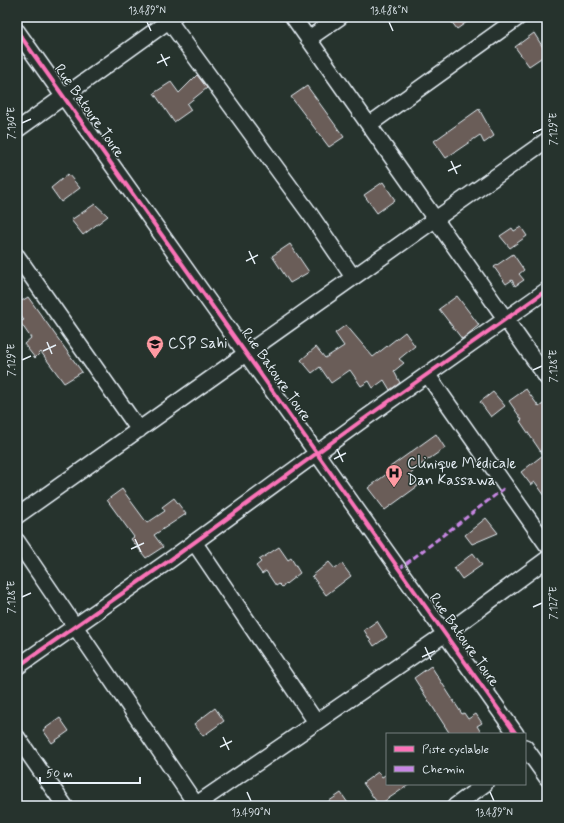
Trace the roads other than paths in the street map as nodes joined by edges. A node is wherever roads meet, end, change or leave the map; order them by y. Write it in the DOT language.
graph roads {
  1 [pos="293,17"];
  2 [pos="340,17"];
  3 [pos="519,17"];
  4 [pos="172,19"];
  5 [pos="17,31"];
  6 [pos="308,39"];
  7 [pos="63,96"];
  8 [pos="370,124"];
  9 [pos="17,130"];
  10 [pos="547,140"];
  11 [pos="435,220"];
  12 [pos="17,256"];
  13 [pos="353,278"];
  14 [pos="547,290"];
  15 [pos="505,320"];
  16 [pos="246,354"];
  17 [pos="427,374"];
  18 [pos="547,378"];
  19 [pos="139,430"];
  20 [pos="317,454"];
  21 [pos="17,516"];
  22 [pos="17,541"];
  23 [pos="194,542"];
  24 [pos="547,545"];
  25 [pos="547,559"];
  26 [pos="76,627"];
  27 [pos="445,634"];
  28 [pos="17,667"];
  29 [pos="316,722"];
  30 [pos="515,733"];
  31 [pos="17,737"];
  32 [pos="526,751"];
  33 [pos="547,778"];
  34 [pos="484,785"];
  35 [pos="196,805"];
  36 [pos="65,806"];
  37 [pos="456,806"];
  1 -- 6 [label="street"];
  2 -- 6 [label="street"];
  3 -- 8 [label="street"];
  4 -- 7 [label="street"];
  4 -- 13 [label="street"];
  5 -- 7 [label="street, Rue Batoure Toure"];
  6 -- 8 [label="street"];
  7 -- 9 [label="street"];
  7 -- 16 [label="street, Rue Batoure Toure"];
  8 -- 11 [label="street"];
  10 -- 11 [label="street"];
  11 -- 13 [label="street"];
  11 -- 15 [label="street"];
  12 -- 19 [label="street"];
  13 -- 16 [label="street"];
  14 -- 15 [label="street"];
  15 -- 17 [label="street"];
  15 -- 18 [label="street"];
  16 -- 19 [label="street"];
  16 -- 20 [label="street, Rue Batoure Toure"];
  17 -- 20 [label="street"];
  17 -- 24 [label="street"];
  19 -- 21 [label="street"];
  20 -- 23 [label="street"];
  20 -- 27 [label="street, Rue Batoure Toure"];
  22 -- 26 [label="street"];
  23 -- 26 [label="street"];
  23 -- 29 [label="street"];
  25 -- 27 [label="street"];
  26 -- 28 [label="street"];
  26 -- 35 [label="street"];
  27 -- 29 [label="street"];
  27 -- 30 [label="street, Rue Batoure Toure"];
  29 -- 35 [label="street"];
  31 -- 36 [label="street"];
  32 -- 33 [label="street"];
  34 -- 37 [label="street"];
}
